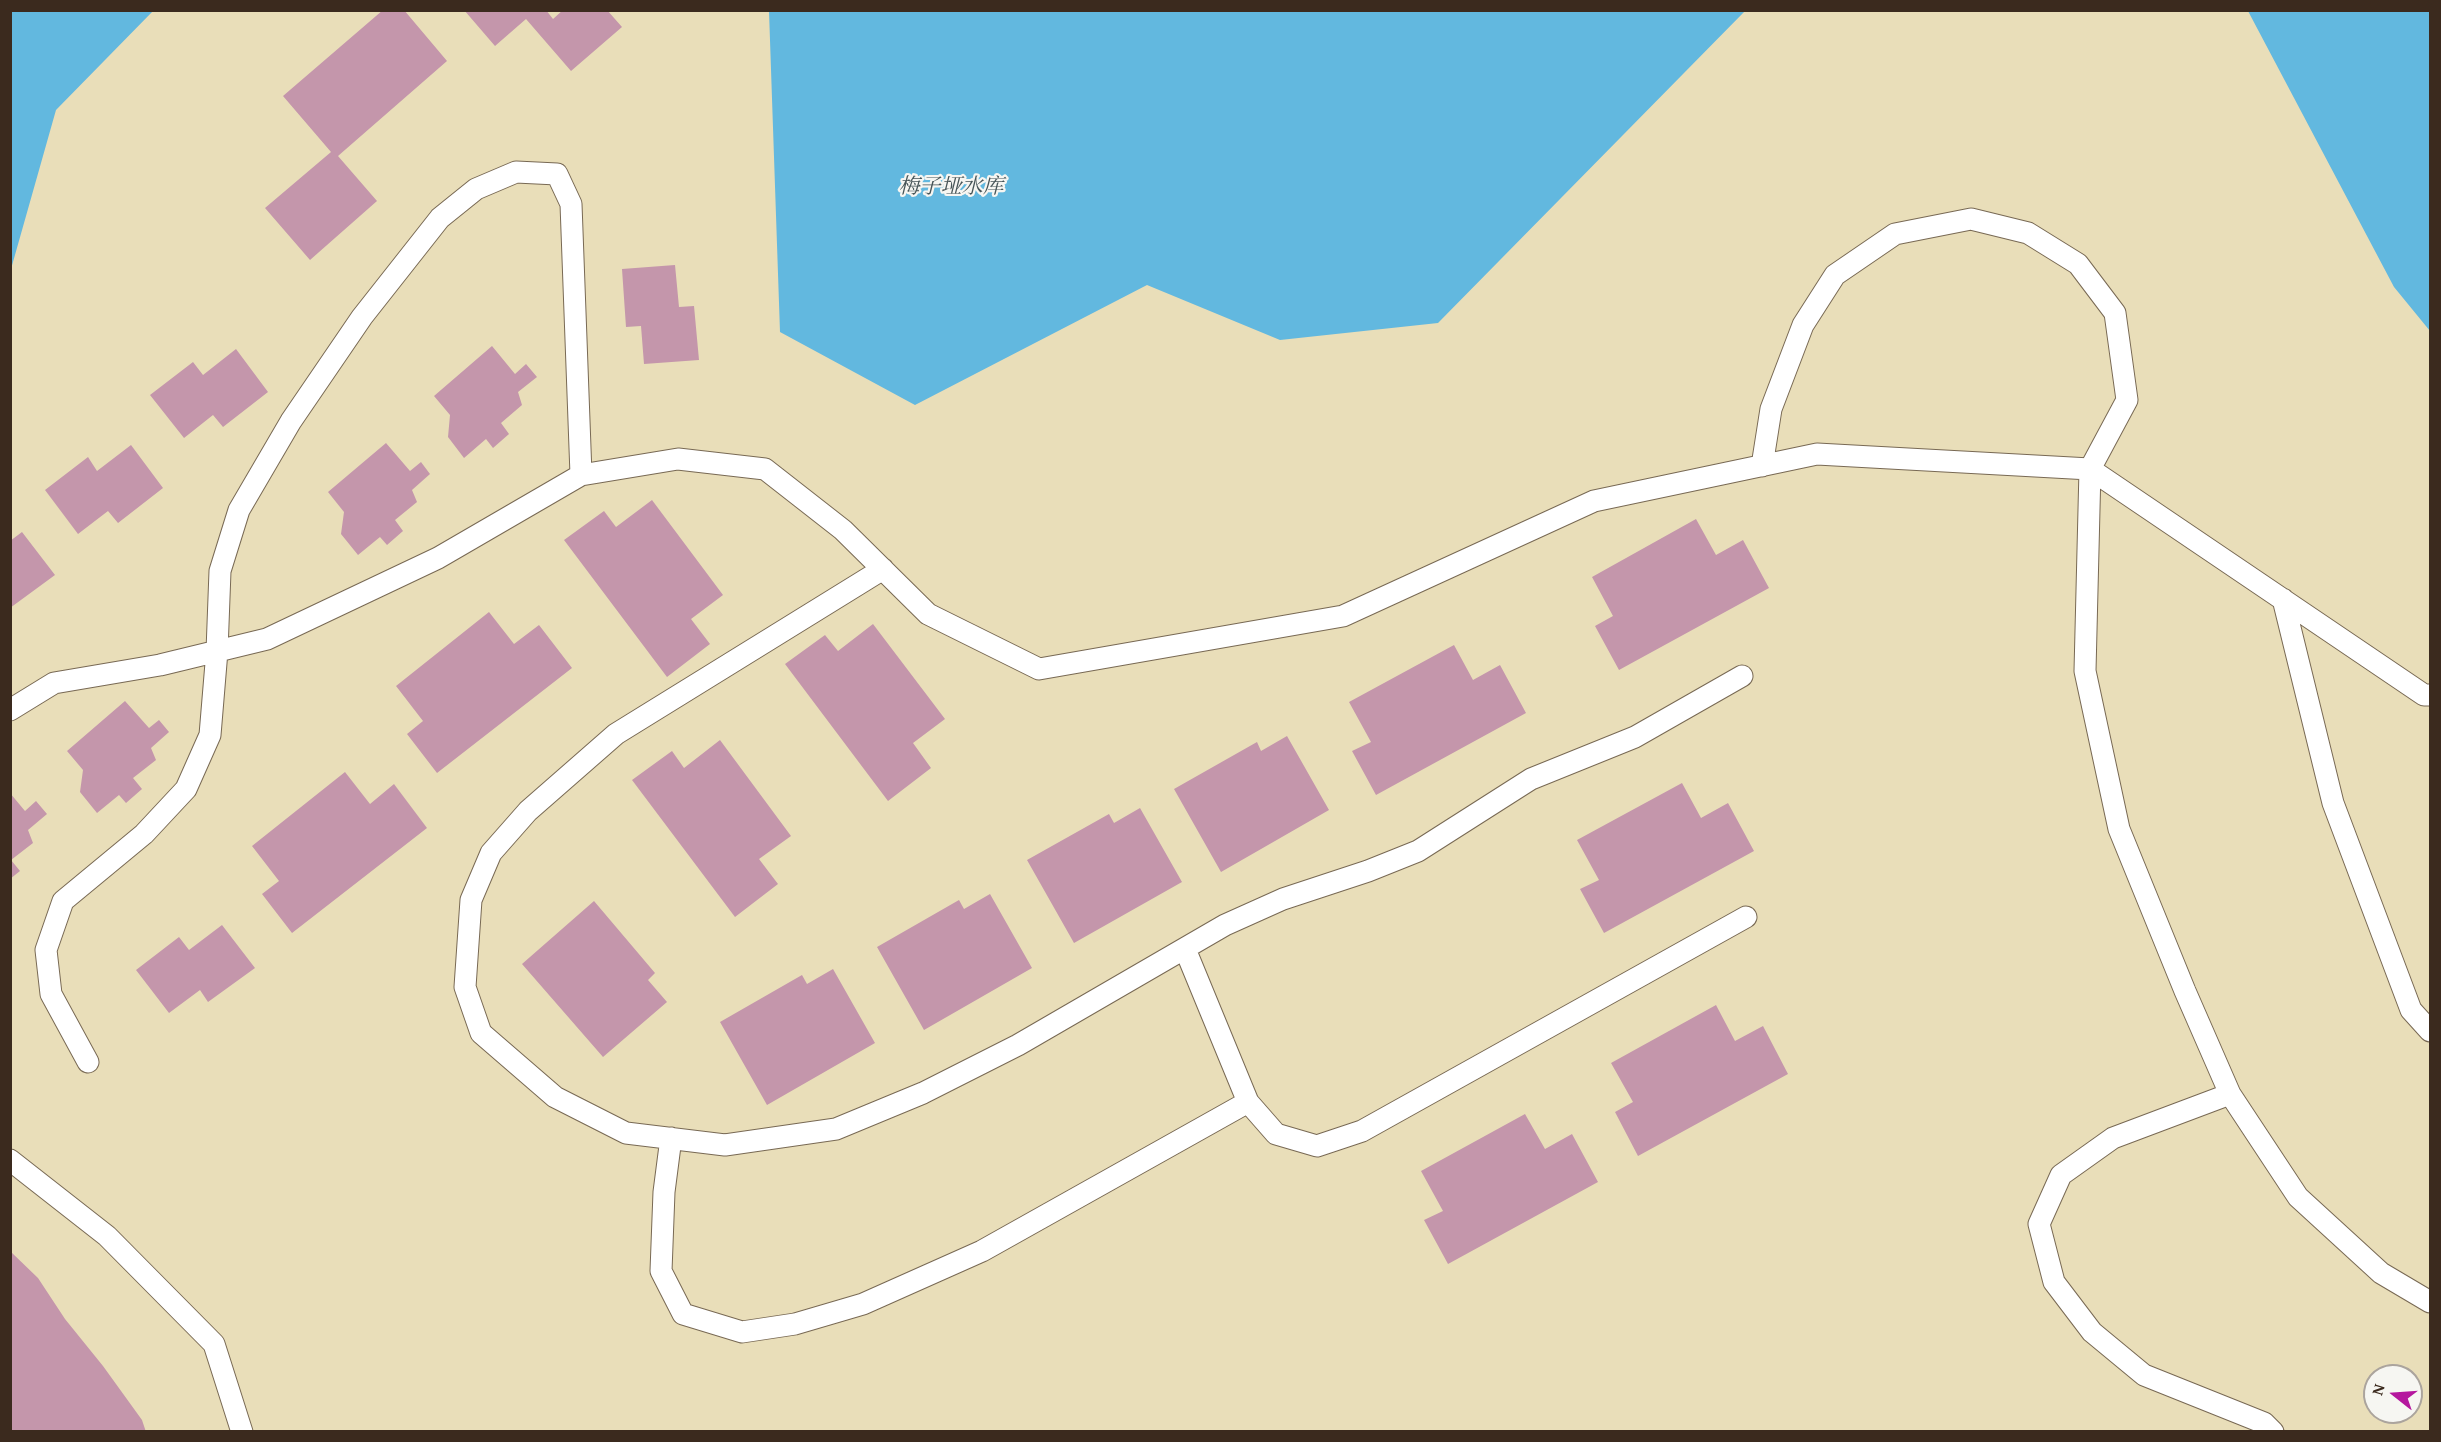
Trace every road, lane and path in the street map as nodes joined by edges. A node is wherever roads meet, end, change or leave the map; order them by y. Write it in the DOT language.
graph roads {
  1 [pos="1762,466"];
  2 [pos="2091,469"];
  3 [pos="581,476"];
  4 [pos="883,569"];
  5 [pos="2283,599"];
  6 [pos="217,651"];
  7 [pos="1742,676"];
  8 [pos="2430,695"];
  9 [pos="10,710"];
  10 [pos="1746,917"];
  11 [pos="1185,949"];
  12 [pos="2430,1031"];
  13 [pos="88,1062"];
  14 [pos="2230,1094"];
  15 [pos="1248,1102"];
  16 [pos="670,1138"];
  17 [pos="10,1160"];
  18 [pos="2430,1302"];
  19 [pos="242,1431"];
  20 [pos="2273,1431"];
  1 -- 2 [label="lane"];
  1 -- 2 [label="lane"];
  1 -- 4 [label="lane"];
  2 -- 5 [label="lane"];
  2 -- 14 [label="lane"];
  3 -- 4 [label="lane"];
  3 -- 6 [label="lane"];
  3 -- 6 [label="lane"];
  4 -- 16 [label="lane"];
  5 -- 8 [label="lane"];
  5 -- 12 [label="lane"];
  6 -- 9 [label="lane"];
  6 -- 13 [label="lane"];
  7 -- 11 [label="lane"];
  10 -- 15 [label="lane"];
  11 -- 15 [label="lane"];
  11 -- 16 [label="lane"];
  14 -- 18 [label="lane"];
  14 -- 20 [label="lane"];
  15 -- 16 [label="lane"];
  17 -- 19 [label="lane"];
}
